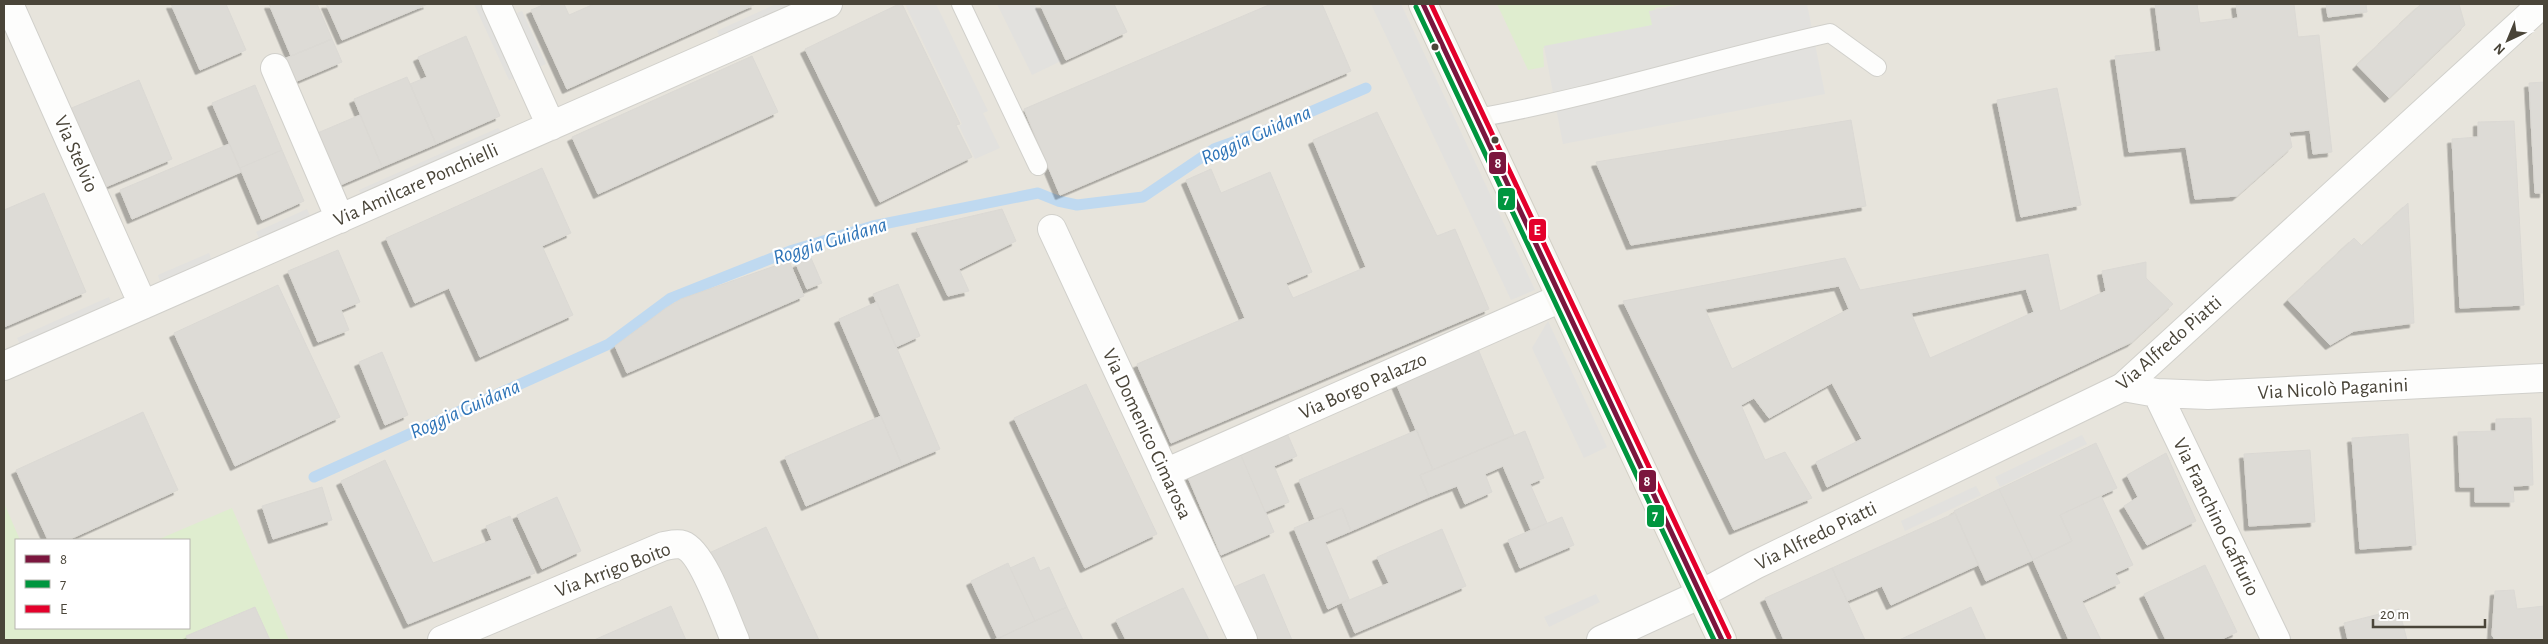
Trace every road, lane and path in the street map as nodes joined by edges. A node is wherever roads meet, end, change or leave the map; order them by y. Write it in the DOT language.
graph roads {
  1 [pos="9,4"];
  2 [pos="496,4"];
  3 [pos="828,4"];
  4 [pos="961,4"];
  5 [pos="1423,4"];
  6 [pos="2542,4"];
  7 [pos="1877,67"];
  8 [pos="275,68"];
  9 [pos="1477,118"];
  10 [pos="551,126"];
  11 [pos="1038,166"];
  12 [pos="340,219"];
  13 [pos="1052,229"];
  14 [pos="1561,298"];
  15 [pos="143,305"];
  16 [pos="4,366"];
  17 [pos="2544,378"];
  18 [pos="2123,387"];
  19 [pos="2157,393"];
  20 [pos="1165,473"];
  21 [pos="1701,594"];
  22 [pos="442,640"];
  23 [pos="736,640"];
  24 [pos="1243,640"];
  25 [pos="1600,640"];
  26 [pos="1722,640"];
  27 [pos="2276,640"];
  1 -- 15 [label="street, Via Stelvio"];
  2 -- 10 [label="street"];
  3 -- 10 [label="street, Via Amilcare Ponchielli"];
  4 -- 11 [label="lane"];
  5 -- 9 [label="main road"];
  6 -- 18 [label="street, Via Alfredo Piatti"];
  7 -- 9 [label="lane"];
  8 -- 12 [label="street"];
  9 -- 14 [label="main road"];
  10 -- 12 [label="street, Via Amilcare Ponchielli"];
  12 -- 15 [label="street, Via Amilcare Ponchielli"];
  13 -- 20 [label="street, Via Domenico Cimarosa"];
  14 -- 20 [label="street, Via Borgo Palazzo"];
  14 -- 21 [label="main road"];
  15 -- 16 [label="street, Via Amilcare Ponchielli"];
  17 -- 19 [label="street, Via Nicolò Paganini"];
  18 -- 19 [label="street, Via Nicolò Paganini"];
  18 -- 21 [label="street, Via Alfredo Piatti"];
  19 -- 27 [label="street, Via Franchino Gaffurio"];
  20 -- 24 [label="street, Via Domenico Cimarosa"];
  21 -- 25 [label="street, Via Alfredo Piatti"];
  21 -- 26 [label="main road"];
  22 -- 23 [label="street, Via Arrigo Boito"];
}
